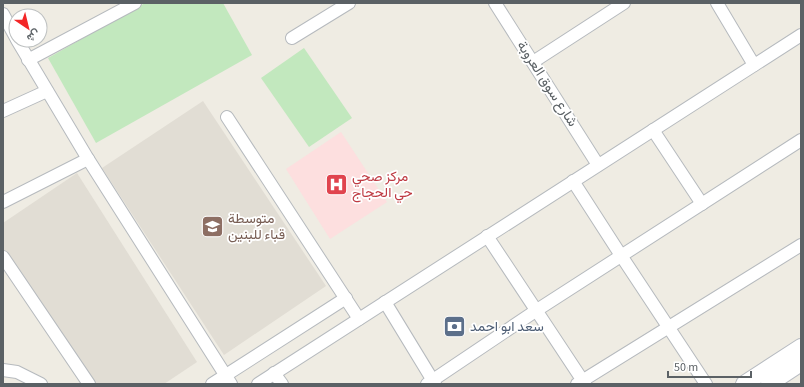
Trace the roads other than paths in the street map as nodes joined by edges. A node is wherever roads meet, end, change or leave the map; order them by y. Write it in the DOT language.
graph roads {
  1 [pos="135,3"];
  2 [pos="349,3"];
  3 [pos="495,3"];
  4 [pos="624,3"];
  5 [pos="717,3"];
  6 [pos="3,14"];
  7 [pos="8,23"];
  8 [pos="801,35"];
  9 [pos="292,38"];
  10 [pos="22,48"];
  11 [pos="28,60"];
  12 [pos="533,62"];
  13 [pos="754,65"];
  14 [pos="47,91"];
  15 [pos="3,111"];
  16 [pos="227,117"];
  17 [pos="653,130"];
  18 [pos="801,140"];
  19 [pos="88,159"];
  20 [pos="598,165"];
  21 [pos="574,181"];
  22 [pos="3,202"];
  23 [pos="702,204"];
  24 [pos="487,236"];
  25 [pos="801,245"];
  26 [pos="3,257"];
  27 [pos="622,257"];
  28 [pos="346,298"];
  29 [pos="385,302"];
  30 [pos="537,310"];
  31 [pos="359,319"];
  32 [pos="669,328"];
  33 [pos="801,347"];
  34 [pos="801,363"];
  35 [pos="3,370"];
  36 [pos="274,373"];
  37 [pos="228,380"];
  38 [pos="776,382"];
  39 [pos="431,383"];
  40 [pos="582,383"];
  41 [pos="41,384"];
  42 [pos="89,384"];
  43 [pos="212,384"];
  44 [pos="258,384"];
  45 [pos="282,384"];
  46 [pos="706,384"];
  47 [pos="744,384"];
  1 -- 11 [label="street"];
  2 -- 9 [label="street"];
  3 -- 12 [label="street, شارع سوق العروبة"];
  4 -- 12 [label="street"];
  5 -- 13 [label="street"];
  6 -- 7 [label="street"];
  8 -- 13 [label="street"];
  10 -- 11 [label="street"];
  11 -- 14 [label="street"];
  12 -- 20 [label="street, شارع سوق العروبة"];
  13 -- 17 [label="street"];
  14 -- 15 [label="street"];
  14 -- 19 [label="street"];
  16 -- 28 [label="street"];
  17 -- 20 [label="street"];
  17 -- 23 [label="street"];
  18 -- 23 [label="street"];
  19 -- 22 [label="street"];
  19 -- 37 [label="street"];
  20 -- 21 [label="street"];
  21 -- 24 [label="street"];
  21 -- 27 [label="street"];
  23 -- 27 [label="street"];
  24 -- 29 [label="street"];
  24 -- 30 [label="street"];
  25 -- 32 [label="street"];
  26 -- 42 [label="street"];
  27 -- 30 [label="street"];
  27 -- 32 [label="street"];
  28 -- 31 [label="street"];
  28 -- 37 [label="street"];
  29 -- 31 [label="street"];
  29 -- 39 [label="street"];
  30 -- 39 [label="street"];
  30 -- 40 [label="street"];
  31 -- 36 [label="street"];
  32 -- 40 [label="street"];
  32 -- 46 [label="street"];
  33 -- 47 [label="main road"];
  34 -- 38 [label="main road"];
  35 -- 41 [label="street"];
  36 -- 44 [label="street"];
  36 -- 45 [label="street"];
  37 -- 43 [label="street"];
}
